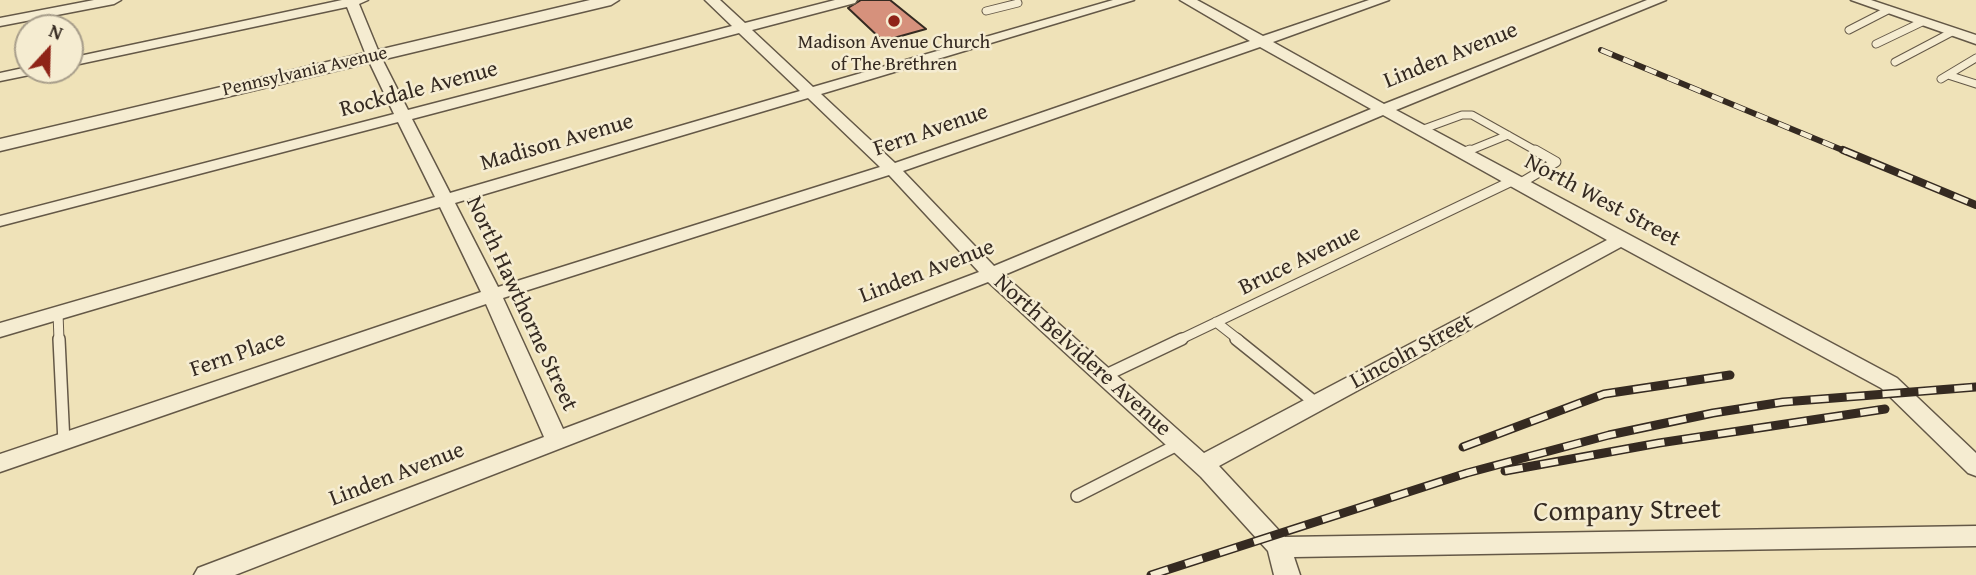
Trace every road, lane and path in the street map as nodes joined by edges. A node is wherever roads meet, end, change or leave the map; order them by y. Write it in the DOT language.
graph roads {
  1 [pos="114,0"];
  2 [pos="611,0"];
  3 [pos="712,0"];
  4 [pos="850,0"];
  5 [pos="1027,0"];
  6 [pos="1128,0"];
  7 [pos="1187,0"];
  8 [pos="1382,0"];
  9 [pos="1659,0"];
  10 [pos="1858,0"];
  11 [pos="355,1"];
  12 [pos="1016,1"];
  13 [pos="1888,10"];
  14 [pos="986,11"];
  15 [pos="0,22"];
  16 [pos="1922,22"];
  17 [pos="741,29"];
  18 [pos="1849,30"];
  19 [pos="1952,32"];
  20 [pos="1976,40"];
  21 [pos="1262,41"];
  22 [pos="1875,44"];
  23 [pos="373,55"];
  24 [pos="1976,58"];
  25 [pos="84,59"];
  26 [pos="1895,62"];
  27 [pos="1976,84"];
  28 [pos="810,92"];
  29 [pos="1384,109"];
  30 [pos="403,118"];
  31 [pos="1421,130"];
  32 [pos="1508,135"];
  33 [pos="0,145"];
  34 [pos="1463,153"];
  35 [pos="892,169"];
  36 [pos="1515,182"];
  37 [pos="446,200"];
  38 [pos="0,221"];
  39 [pos="1622,239"];
  40 [pos="991,274"];
  41 [pos="492,295"];
  42 [pos="58,313"];
  43 [pos="1216,322"];
  44 [pos="0,330"];
  45 [pos="1104,376"];
  46 [pos="1317,404"];
  47 [pos="556,439"];
  48 [pos="64,443"];
  49 [pos="1180,444"];
  50 [pos="0,463"];
  51 [pos="1202,465"];
  52 [pos="1976,467"];
  53 [pos="1077,496"];
  54 [pos="1976,536"];
  55 [pos="1279,547"];
  56 [pos="207,575"];
  57 [pos="1287,575"];
  1 -- 15 [label="street"];
  2 -- 23 [label="street, Pennsylvania Avenue"];
  3 -- 17 [label="street, North Belvidere Avenue"];
  4 -- 17 [label="street, Rockdale Avenue"];
  5 -- 12 [label="lane"];
  6 -- 28 [label="street, Madison Avenue"];
  7 -- 21 [label="street, North West Street"];
  8 -- 21 [label="street, Fern Avenue"];
  9 -- 29 [label="street, Linden Avenue"];
  10 -- 13 [label="street"];
  11 -- 23 [label="street, North Hawthorne Street"];
  11 -- 25 [label="street"];
  12 -- 14 [label="lane"];
  13 -- 16 [label="street"];
  13 -- 18 [label="lane"];
  16 -- 19 [label="street"];
  16 -- 22 [label="lane"];
  17 -- 28 [label="street, North Belvidere Avenue"];
  17 -- 30 [label="street, Rockdale Avenue"];
  19 -- 20 [label="street"];
  19 -- 26 [label="lane"];
  21 -- 29 [label="street, North West Street"];
  21 -- 35 [label="street, Fern Avenue"];
  23 -- 30 [label="street, North Hawthorne Street"];
  23 -- 33 [label="street, Pennsylvania Avenue"];
  24 -- 27 [label="lane"];
  28 -- 35 [label="street, North Belvidere Avenue"];
  28 -- 37 [label="street, Madison Avenue"];
  29 -- 31 [label="street, North West Street"];
  29 -- 40 [label="street, Linden Avenue"];
  30 -- 37 [label="street, North Hawthorne Street"];
  30 -- 38 [label="street, Rockdale Avenue"];
  31 -- 32 [label="lane"];
  31 -- 34 [label="street, North West Street"];
  32 -- 34 [label="lane"];
  32 -- 36 [label="lane, Bruce Avenue"];
  34 -- 36 [label="street, North West Street"];
  35 -- 40 [label="street, North Belvidere Avenue"];
  35 -- 41 [label="street, Fern Avenue"];
  36 -- 39 [label="street, North West Street"];
  36 -- 43 [label="lane, Bruce Avenue"];
  37 -- 41 [label="street, North Hawthorne Street"];
  37 -- 42 [label="street, Madison Avenue"];
  39 -- 46 [label="street, Lincoln Street"];
  39 -- 52 [label="street, North West Street"];
  40 -- 45 [label="street, North Belvidere Avenue"];
  40 -- 47 [label="street, Linden Avenue"];
  41 -- 47 [label="street, North Hawthorne Street"];
  41 -- 48 [label="street, Fern Place"];
  42 -- 44 [label="street, Madison Avenue"];
  42 -- 48 [label="lane"];
  43 -- 45 [label="lane, Bruce Avenue"];
  43 -- 46 [label="lane"];
  45 -- 49 [label="street, North Belvidere Avenue"];
  46 -- 51 [label="street, Lincoln Street"];
  47 -- 56 [label="street, Linden Avenue"];
  48 -- 50 [label="street, Fern Place"];
  49 -- 51 [label="street, North Belvidere Avenue"];
  49 -- 53 [label="lane"];
  51 -- 55 [label="street, North Belvidere Avenue"];
  54 -- 55 [label="street, Company Street"];
  55 -- 57 [label="street, North Belvidere Avenue"];
}
